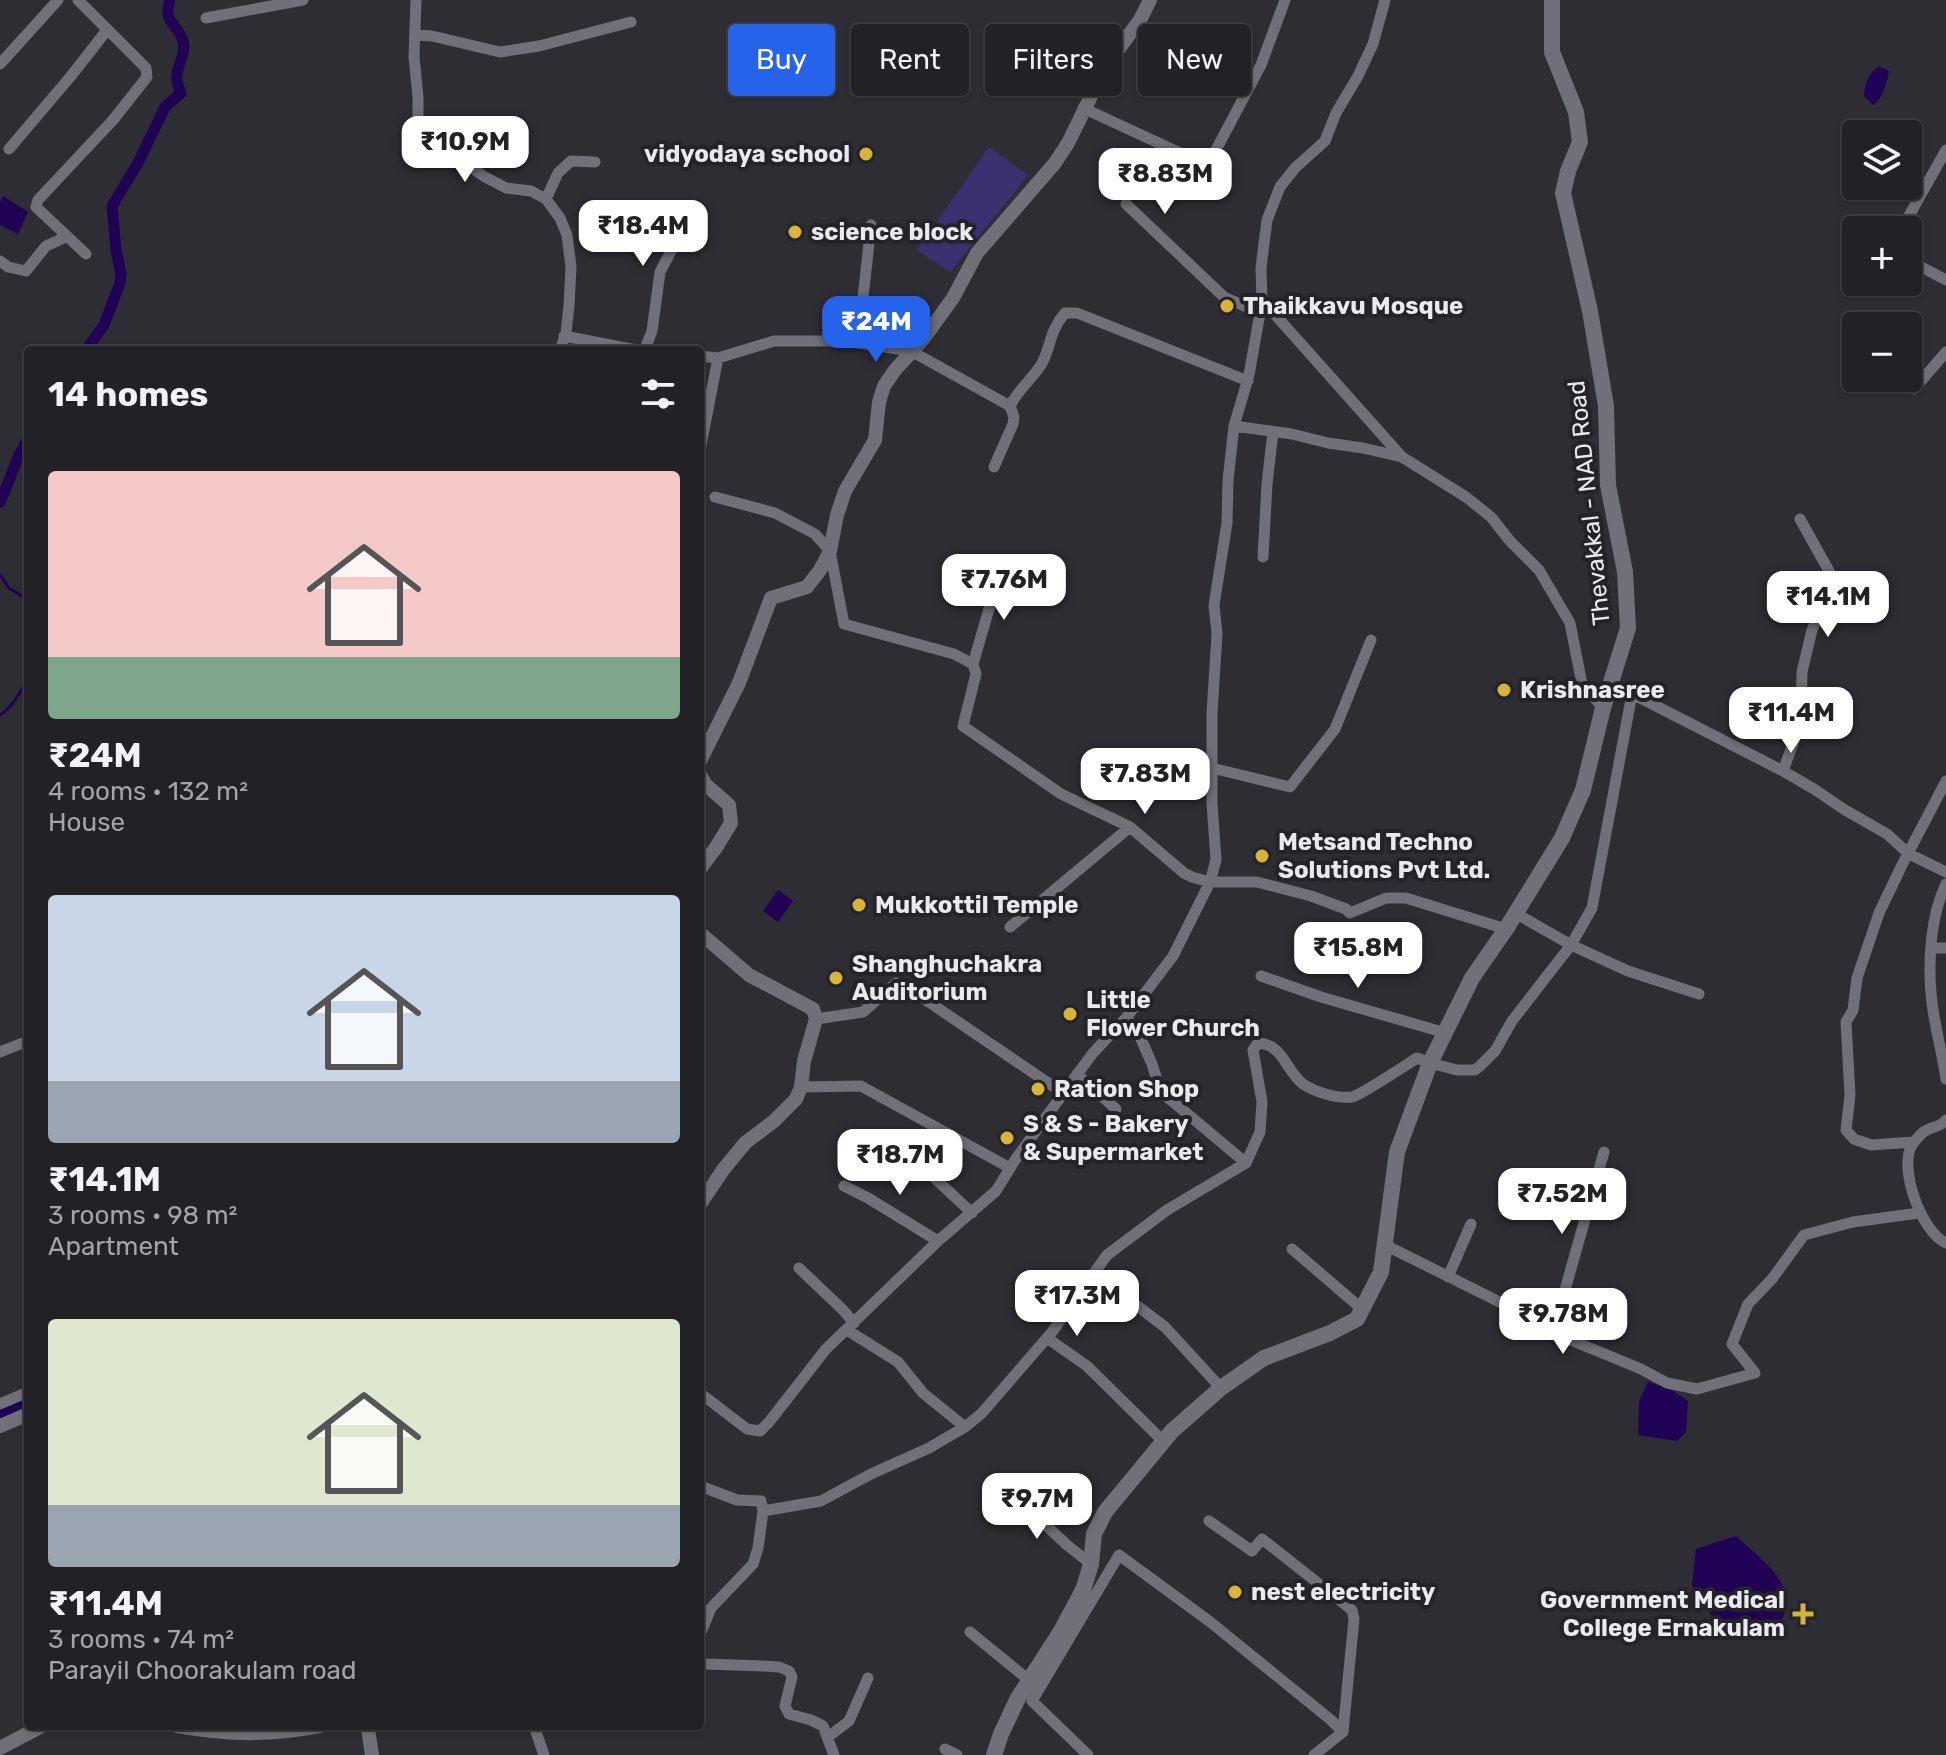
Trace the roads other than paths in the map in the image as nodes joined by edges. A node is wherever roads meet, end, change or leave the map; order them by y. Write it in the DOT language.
graph roads {
  1 [pos="58,0"];
  2 [pos="78,0"];
  3 [pos="303,0"];
  4 [pos="416,0"];
  5 [pos="1150,0"];
  6 [pos="1285,0"];
  7 [pos="1385,0"];
  8 [pos="1552,0"];
  9 [pos="206,18"];
  10 [pos="631,22"];
  11 [pos="107,30"];
  12 [pos="416,35"];
  13 [pos="0,64"];
  14 [pos="1083,108"];
  15 [pos="9,149"];
  16 [pos="1946,150"];
  17 [pos="595,162"];
  18 [pos="546,199"];
  19 [pos="1126,204"];
  20 [pos="690,215"];
  21 [pos="1909,216"];
  22 [pos="871,225"];
  23 [pos="66,237"];
  24 [pos="86,254"];
  25 [pos="0,261"];
  26 [pos="1922,266"];
  27 [pos="1944,275"];
  28 [pos="1261,306"];
  29 [pos="564,336"];
  30 [pos="858,343"];
  31 [pos="561,346"];
  32 [pos="617,346"];
  33 [pos="646,346"];
  34 [pos="911,351"];
  35 [pos="1946,352"];
  36 [pos="704,356"];
  37 [pos="718,358"];
  38 [pos="1922,380"];
  39 [pos="1248,381"];
  40 [pos="1010,406"];
  41 [pos="1234,426"];
  42 [pos="704,430"];
  43 [pos="1273,432"];
  44 [pos="1402,457"];
  45 [pos="994,467"];
  46 [pos="715,497"];
  47 [pos="1800,519"];
  48 [pos="830,551"];
  49 [pos="1263,557"];
  50 [pos="1000,571"];
  51 [pos="1371,640"];
  52 [pos="973,664"];
  53 [pos="1611,683"];
  54 [pos="1632,694"];
  55 [pos="1603,708"];
  56 [pos="704,753"];
  57 [pos="1212,768"];
  58 [pos="1783,771"];
  59 [pos="1946,781"];
  60 [pos="704,782"];
  61 [pos="1130,827"];
  62 [pos="1909,854"];
  63 [pos="704,864"];
  64 [pos="1946,872"];
  65 [pos="1210,882"];
  66 [pos="1946,884"];
  67 [pos="1515,913"];
  68 [pos="1010,927"];
  69 [pos="1506,929"];
  70 [pos="704,936"];
  71 [pos="1571,945"];
  72 [pos="1931,948"];
  73 [pos="1946,948"];
  74 [pos="1261,976"];
  75 [pos="1699,994"];
  76 [pos="1126,1018"];
  77 [pos="816,1019"];
  78 [pos="1446,1033"];
  79 [pos="24,1043"];
  80 [pos="0,1052"];
  81 [pos="1430,1063"];
  82 [pos="1077,1074"];
  83 [pos="1946,1079"];
  84 [pos="801,1087"];
  85 [pos="1063,1093"];
  86 [pos="1116,1109"];
  87 [pos="1946,1120"];
  88 [pos="1914,1142"];
  89 [pos="1604,1152"];
  90 [pos="1246,1163"];
  91 [pos="1010,1168"];
  92 [pos="928,1172"];
  93 [pos="844,1186"];
  94 [pos="704,1198"];
  95 [pos="972,1213"];
  96 [pos="1919,1213"];
  97 [pos="1471,1224"];
  98 [pos="938,1241"];
  99 [pos="1946,1243"];
  100 [pos="1385,1245"];
  101 [pos="1292,1249"];
  102 [pos="799,1268"];
  103 [pos="1094,1273"];
  104 [pos="1448,1277"];
  105 [pos="1362,1309"];
  106 [pos="851,1326"];
  107 [pos="1554,1329"];
  108 [pos="1047,1338"];
  109 [pos="1221,1388"];
  110 [pos="24,1394"];
  111 [pos="704,1396"];
  112 [pos="0,1404"];
  113 [pos="24,1416"];
  114 [pos="0,1426"];
  115 [pos="965,1427"];
  116 [pos="1164,1442"];
  117 [pos="704,1488"];
  118 [pos="1007,1489"];
  119 [pos="763,1511"];
  120 [pos="1209,1521"];
  121 [pos="1091,1564"];
  122 [pos="704,1625"];
  123 [pos="970,1632"];
  124 [pos="704,1663"];
  125 [pos="868,1678"];
  126 [pos="1030,1681"];
  127 [pos="34,1730"];
  128 [pos="204,1730"];
  129 [pos="299,1730"];
  130 [pos="368,1730"];
  131 [pos="535,1730"];
  132 [pos="1343,1732"];
  133 [pos="828,1737"];
  134 [pos="0,1748"];
  135 [pos="372,1755"];
  136 [pos="544,1755"];
  137 [pos="834,1755"];
  138 [pos="994,1755"];
  139 [pos="1088,1755"];
  140 [pos="1314,1755"];
  1 -- 13 [label="street"];
  2 -- 11 [label="street"];
  3 -- 9 [label="street"];
  4 -- 12 [label="street"];
  5 -- 14 [label="street"];
  6 -- 14 [label="street"];
  7 -- 28 [label="street"];
  8 -- 53 [label="main road, Thevakkal - NAD Road"];
  10 -- 12 [label="street"];
  11 -- 15 [label="street"];
  11 -- 23 [label="street"];
  12 -- 18 [label="street"];
  14 -- 34 [label="street"];
  16 -- 21 [label="street"];
  17 -- 18 [label="street"];
  18 -- 29 [label="street"];
  19 -- 28 [label="street"];
  20 -- 33 [label="street"];
  22 -- 30 [label="street"];
  23 -- 24 [label="street"];
  23 -- 25 [label="street"];
  26 -- 27 [label="street"];
  28 -- 39 [label="street"];
  28 -- 44 [label="street"];
  29 -- 31 [label="street"];
  29 -- 32 [label="street"];
  30 -- 34 [label="street"];
  30 -- 37 [label="street"];
  34 -- 40 [label="street"];
  34 -- 48 [label="street"];
  35 -- 38 [label="street"];
  36 -- 37 [label="street"];
  37 -- 42 [label="street"];
  39 -- 40 [label="street"];
  39 -- 41 [label="street"];
  40 -- 45 [label="street"];
  41 -- 43 [label="street"];
  41 -- 57 [label="street"];
  43 -- 44 [label="street"];
  43 -- 49 [label="street"];
  44 -- 55 [label="street"];
  46 -- 48 [label="street"];
  47 -- 58 [label="street"];
  48 -- 52 [label="street"];
  48 -- 56 [label="street"];
  50 -- 52 [label="street"];
  51 -- 57 [label="street"];
  52 -- 61 [label="street"];
  53 -- 54 [label="street"];
  53 -- 55 [label="main road, Thevakkal - NAD Road"];
  54 -- 58 [label="street"];
  54 -- 71 [label="street"];
  55 -- 67 [label="main road, Thevakkal - NAD Road"];
  57 -- 65 [label="street"];
  58 -- 62 [label="street"];
  59 -- 62 [label="street"];
  60 -- 63 [label="street"];
  61 -- 65 [label="street"];
  61 -- 68 [label="street"];
  62 -- 64 [label="street"];
  62 -- 88 [label="street"];
  65 -- 69 [label="street"];
  65 -- 76 [label="street"];
  66 -- 72 [label="street"];
  67 -- 69 [label="main road, Thevakkal - NAD Road"];
  67 -- 71 [label="street"];
  69 -- 78 [label="main road, Thevakkal - NAD Road"];
  70 -- 77 [label="street"];
  71 -- 75 [label="street"];
  71 -- 81 [label="street"];
  72 -- 73 [label="street"];
  72 -- 83 [label="street"];
  74 -- 78 [label="street"];
  76 -- 82 [label="street"];
  76 -- 90 [label="street"];
  77 -- 84 [label="street"];
  77 -- 85 [label="street"];
  78 -- 81 [label="main road, Thevakkal - NAD Road"];
  79 -- 80 [label="street"];
  81 -- 90 [label="street"];
  81 -- 100 [label="main road, Thevakkal - NAD Road"];
  82 -- 85 [label="street"];
  82 -- 86 [label="street"];
  84 -- 91 [label="street"];
  84 -- 94 [label="street"];
  85 -- 91 [label="street"];
  87 -- 88 [label="street"];
  88 -- 96 [label="street"];
  89 -- 107 [label="street"];
  90 -- 103 [label="street"];
  91 -- 95 [label="street"];
  92 -- 95 [label="street"];
  93 -- 98 [label="street"];
  95 -- 98 [label="street"];
  96 -- 99 [label="street"];
  96 -- 107 [label="street"];
  97 -- 104 [label="street"];
  98 -- 106 [label="street"];
  100 -- 104 [label="street"];
  100 -- 105 [label="main road, Thevakkal - NAD Road"];
  101 -- 105 [label="street"];
  102 -- 106 [label="street"];
  103 -- 108 [label="street"];
  103 -- 109 [label="street"];
  104 -- 107 [label="street"];
  105 -- 109 [label="main road, Thevakkal - NAD Road"];
  106 -- 111 [label="street"];
  106 -- 115 [label="street"];
  108 -- 115 [label="street"];
  108 -- 116 [label="street"];
  109 -- 116 [label="main road, Thevakkal - NAD Road"];
  110 -- 112 [label="street"];
  113 -- 114 [label="street"];
  115 -- 119 [label="street"];
  116 -- 121 [label="main road, Thevakkal - NAD Road"];
  117 -- 119 [label="street"];
  118 -- 121 [label="street"];
  119 -- 122 [label="street"];
  120 -- 132 [label="street"];
  121 -- 126 [label="main road, Thevakkal - NAD Road"];
  123 -- 126 [label="street"];
  124 -- 133 [label="street"];
  125 -- 133 [label="street"];
  126 -- 138 [label="main road, Thevakkal - NAD Road"];
  127 -- 134 [label="street"];
  128 -- 129 [label="street"];
  130 -- 135 [label="street"];
  131 -- 136 [label="street"];
  132 -- 139 [label="street"];
  132 -- 140 [label="street"];
  133 -- 137 [label="street"];
}
